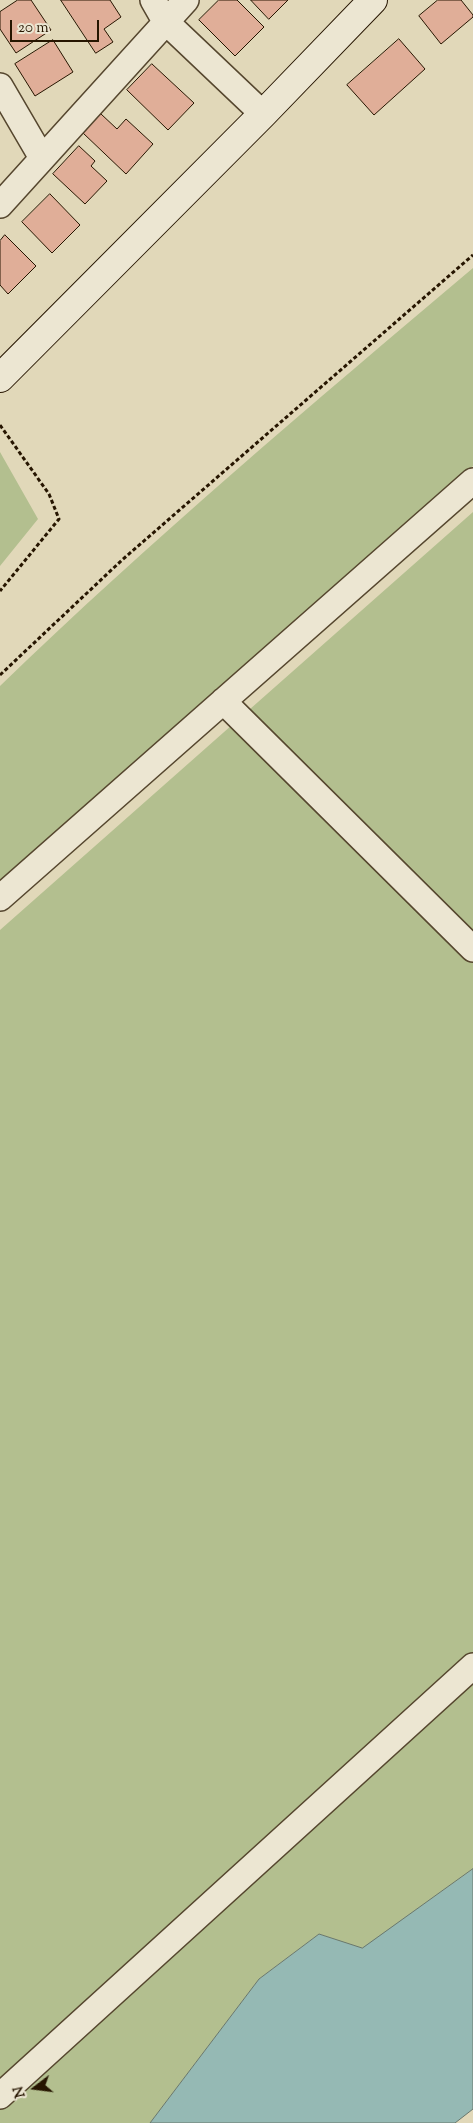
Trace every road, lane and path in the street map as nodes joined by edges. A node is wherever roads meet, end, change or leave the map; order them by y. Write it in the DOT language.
graph roads {
  1 [pos="153,0"];
  2 [pos="186,0"];
  3 [pos="373,0"];
  4 [pos="165,21"];
  5 [pos="0,86"];
  6 [pos="263,114"];
  7 [pos="42,158"];
  8 [pos="0,205"];
  9 [pos="473,255"];
  10 [pos="0,378"];
  11 [pos="0,425"];
  12 [pos="473,481"];
  13 [pos="0,590"];
  14 [pos="0,675"];
  15 [pos="224,701"];
  16 [pos="0,898"];
  17 [pos="473,949"];
  18 [pos="473,1666"];
  19 [pos="0,2096"];
  1 -- 4 [label="street"];
  2 -- 4 [label="street"];
  3 -- 6 [label="street"];
  4 -- 6 [label="street"];
  4 -- 7 [label="street"];
  5 -- 7 [label="street"];
  6 -- 10 [label="street"];
  7 -- 8 [label="street"];
  9 -- 14 [label="path"];
  11 -- 13 [label="path"];
  12 -- 15 [label="street"];
  15 -- 16 [label="street"];
  15 -- 17 [label="street"];
  18 -- 19 [label="street"];
}
